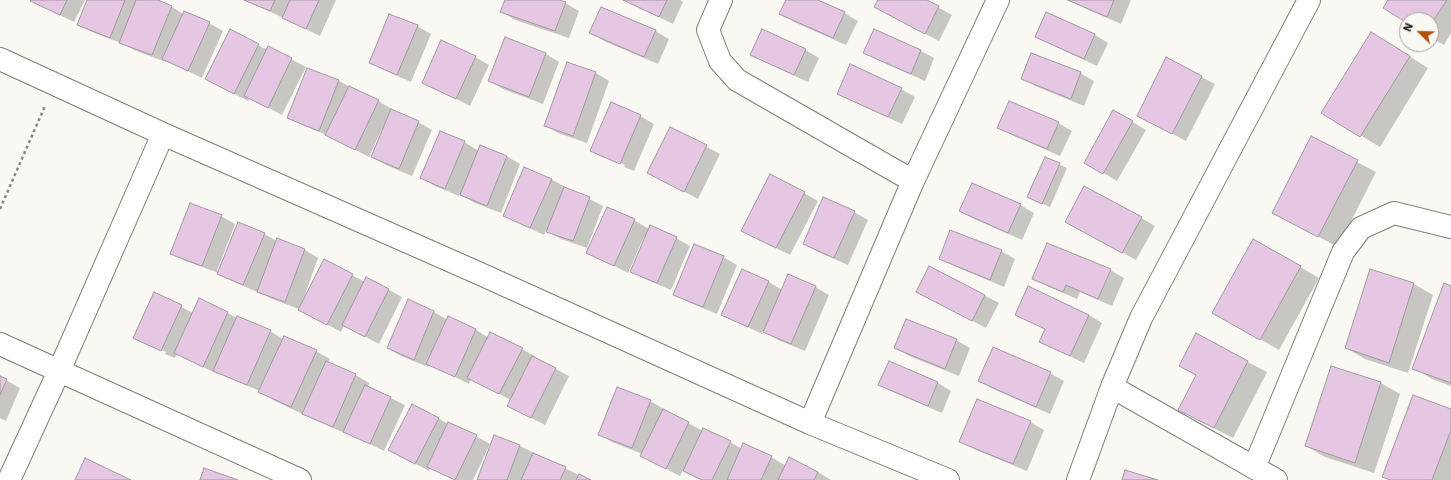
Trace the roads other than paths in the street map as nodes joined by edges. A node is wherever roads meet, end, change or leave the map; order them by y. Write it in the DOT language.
graph roads {
  1 [pos="721,0"];
  2 [pos="998,0"];
  3 [pos="1309,0"];
  4 [pos="0,58"];
  5 [pos="163,134"];
  6 [pos="913,181"];
  7 [pos="1451,227"];
  8 [pos="0,344"];
  9 [pos="59,371"];
  10 [pos="1112,387"];
  11 [pos="810,423"];
  12 [pos="1254,468"];
  13 [pos="9,480"];
  14 [pos="300,480"];
  15 [pos="948,480"];
  16 [pos="1078,480"];
  17 [pos="1276,480"];
  1 -- 6 [label="street"];
  2 -- 6 [label="street"];
  3 -- 10 [label="street"];
  4 -- 5 [label="street"];
  5 -- 9 [label="street"];
  5 -- 11 [label="street"];
  6 -- 11 [label="street"];
  7 -- 12 [label="street"];
  8 -- 9 [label="street"];
  9 -- 13 [label="street"];
  9 -- 14 [label="street"];
  10 -- 12 [label="street"];
  10 -- 16 [label="street"];
  11 -- 15 [label="street"];
  12 -- 17 [label="street"];
}
